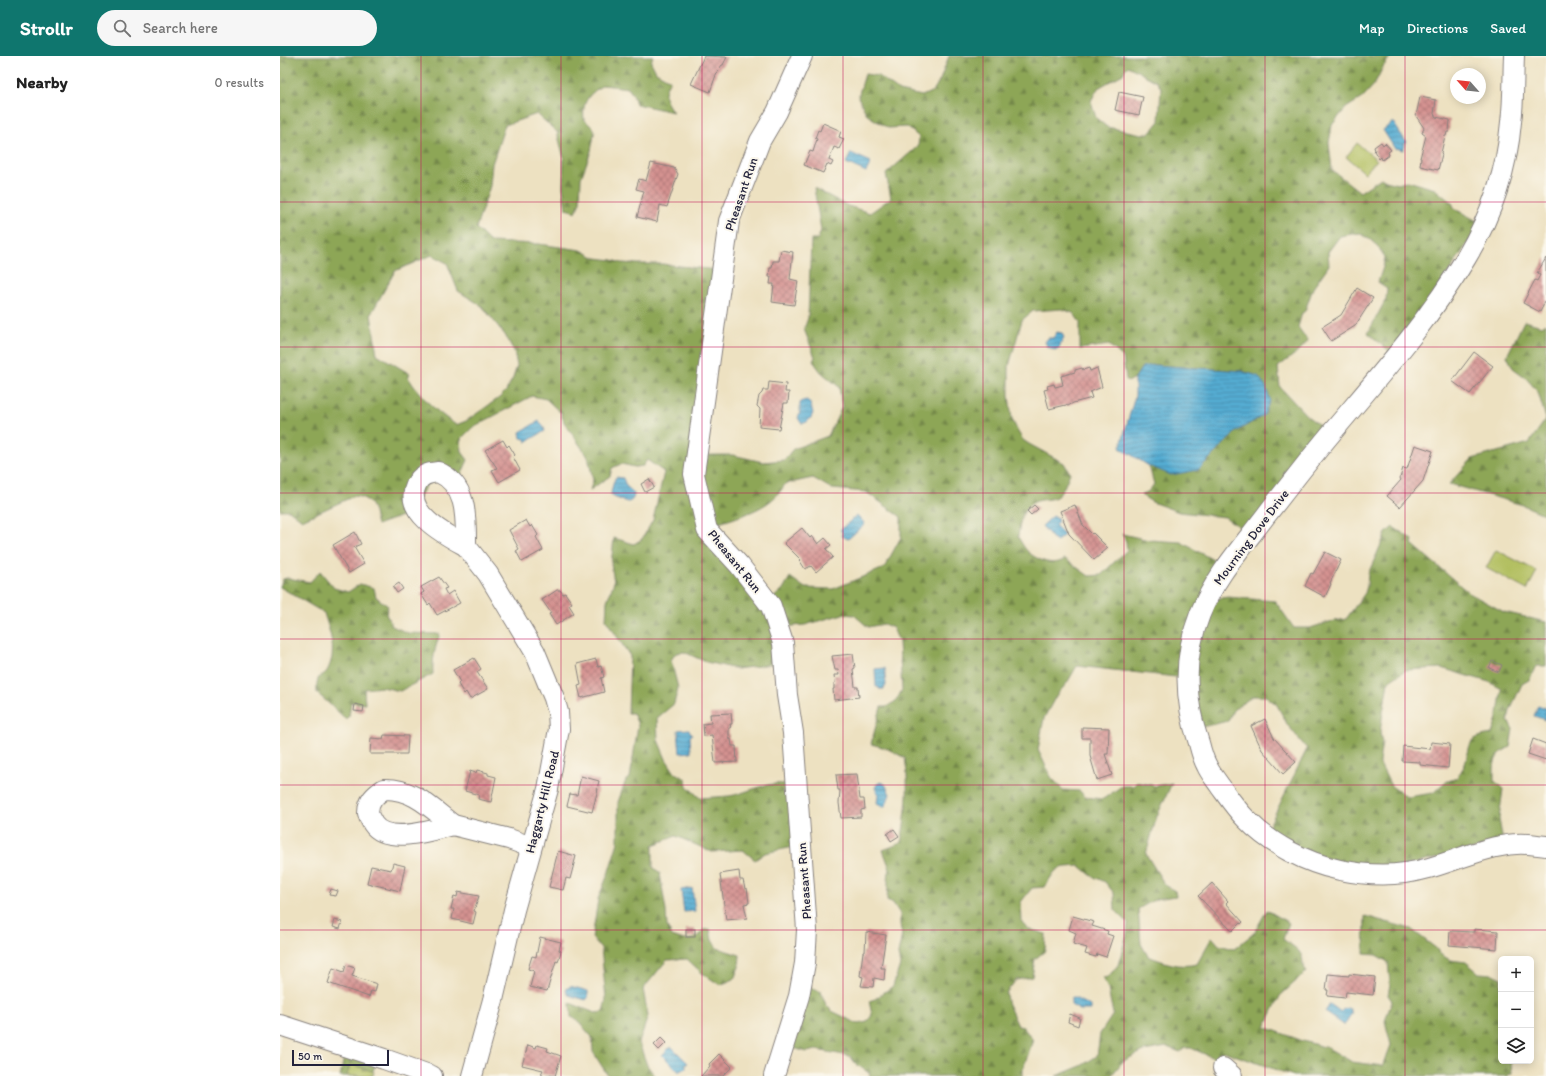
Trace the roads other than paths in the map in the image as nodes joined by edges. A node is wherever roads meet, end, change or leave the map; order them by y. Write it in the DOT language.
graph roads {
  1 [pos="802,56"];
  2 [pos="1514,56"];
  3 [pos="466,546"];
  4 [pos="453,825"];
  5 [pos="1546,846"];
  6 [pos="531,847"];
  7 [pos="280,1025"];
  8 [pos="432,1076"];
  9 [pos="472,1076"];
  10 [pos="774,1076"];
  1 -- 10 [label="street, Pheasant Run"];
  2 -- 5 [label="street, Mourning Dove Drive"];
  3 -- 6 [label="street, Haggarty Hill Road"];
  4 -- 6 [label="street"];
  6 -- 9 [label="street, Haggarty Hill Road"];
  7 -- 8 [label="street"];
}
